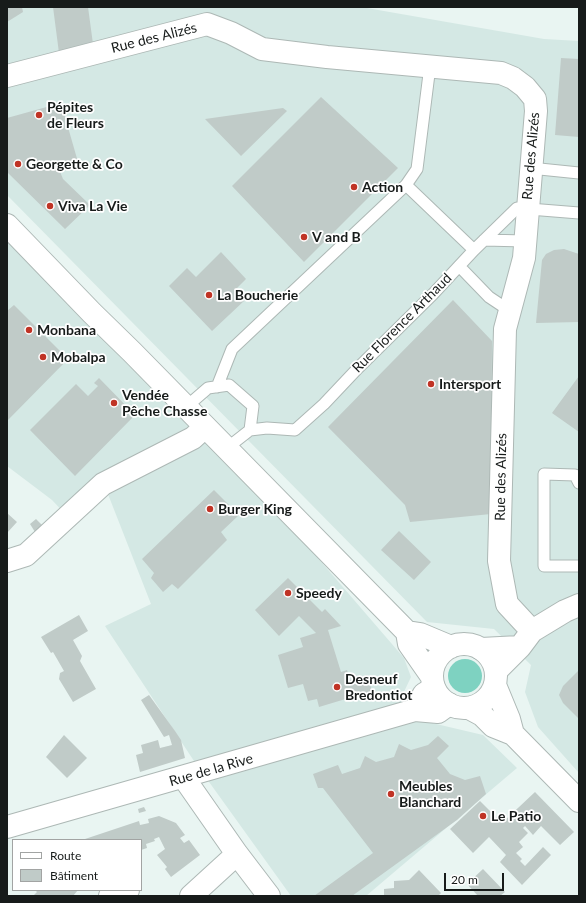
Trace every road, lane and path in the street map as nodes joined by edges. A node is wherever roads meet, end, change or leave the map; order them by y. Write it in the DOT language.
graph roads {
  1 [pos="430,66"];
  2 [pos="7,76"];
  3 [pos="530,168"];
  4 [pos="579,173"];
  5 [pos="406,185"];
  6 [pos="527,209"];
  7 [pos="579,213"];
  8 [pos="7,225"];
  9 [pos="484,240"];
  10 [pos="525,241"];
  11 [pos="474,250"];
  12 [pos="459,266"];
  13 [pos="510,311"];
  14 [pos="217,387"];
  15 [pos="186,407"];
  16 [pos="205,427"];
  17 [pos="250,430"];
  18 [pos="227,448"];
  19 [pos="579,483"];
  20 [pos="7,561"];
  21 [pos="579,566"];
  22 [pos="579,605"];
  23 [pos="408,632"];
  24 [pos="526,639"];
  25 [pos="451,647"];
  26 [pos="481,649"];
  27 [pos="495,678"];
  28 [pos="433,683"];
  29 [pos="459,706"];
  30 [pos="415,710"];
  31 [pos="513,734"];
  32 [pos="184,778"];
  33 [pos="579,801"];
  34 [pos="7,827"];
  35 [pos="236,854"];
  36 [pos="125,891"];
  37 [pos="131,891"];
  38 [pos="110,896"];
  39 [pos="142,896"];
  40 [pos="191,896"];
  41 [pos="269,896"];
  1 -- 2 [label="street, Rue des Alizés"];
  1 -- 3 [label="street, Rue des Alizés"];
  1 -- 5 [label="lane"];
  3 -- 4 [label="lane"];
  3 -- 6 [label="street, Rue des Alizés"];
  5 -- 11 [label="lane"];
  5 -- 14 [label="lane"];
  6 -- 7 [label="lane"];
  6 -- 9 [label="lane, Rue Florence Arthaud"];
  6 -- 10 [label="street, Rue des Alizés"];
  8 -- 15 [label="street"];
  9 -- 10 [label="lane"];
  9 -- 11 [label="lane, Rue Florence Arthaud"];
  10 -- 13 [label="street, Rue des Alizés"];
  11 -- 12 [label="lane, Rue Florence Arthaud"];
  12 -- 13 [label="lane"];
  12 -- 17 [label="lane, Rue Florence Arthaud"];
  13 -- 24 [label="street, Rue des Alizés"];
  14 -- 15 [label="lane"];
  14 -- 17 [label="lane"];
  15 -- 16 [label="street"];
  16 -- 18 [label="street"];
  16 -- 20 [label="street"];
  17 -- 18 [label="lane"];
  18 -- 23 [label="street"];
  19 -- 21 [label="lane"];
  22 -- 24 [label="street"];
  23 -- 25 [label="street"];
  23 -- 28 [label="street"];
  24 -- 26 [label="street"];
  24 -- 27 [label="street"];
  25 -- 26 [label="street"];
  25 -- 28 [label="street"];
  26 -- 27 [label="street"];
  27 -- 29 [label="street"];
  27 -- 31 [label="street"];
  28 -- 29 [label="street"];
  28 -- 30 [label="street"];
  29 -- 30 [label="street"];
  29 -- 31 [label="street"];
  30 -- 32 [label="street, Rue de la Rive"];
  31 -- 33 [label="street"];
  32 -- 34 [label="street, Rue de la Rive"];
  32 -- 35 [label="street"];
  35 -- 40 [label="street"];
  35 -- 41 [label="street"];
  36 -- 38 [label="street"];
  37 -- 39 [label="street"];
}
